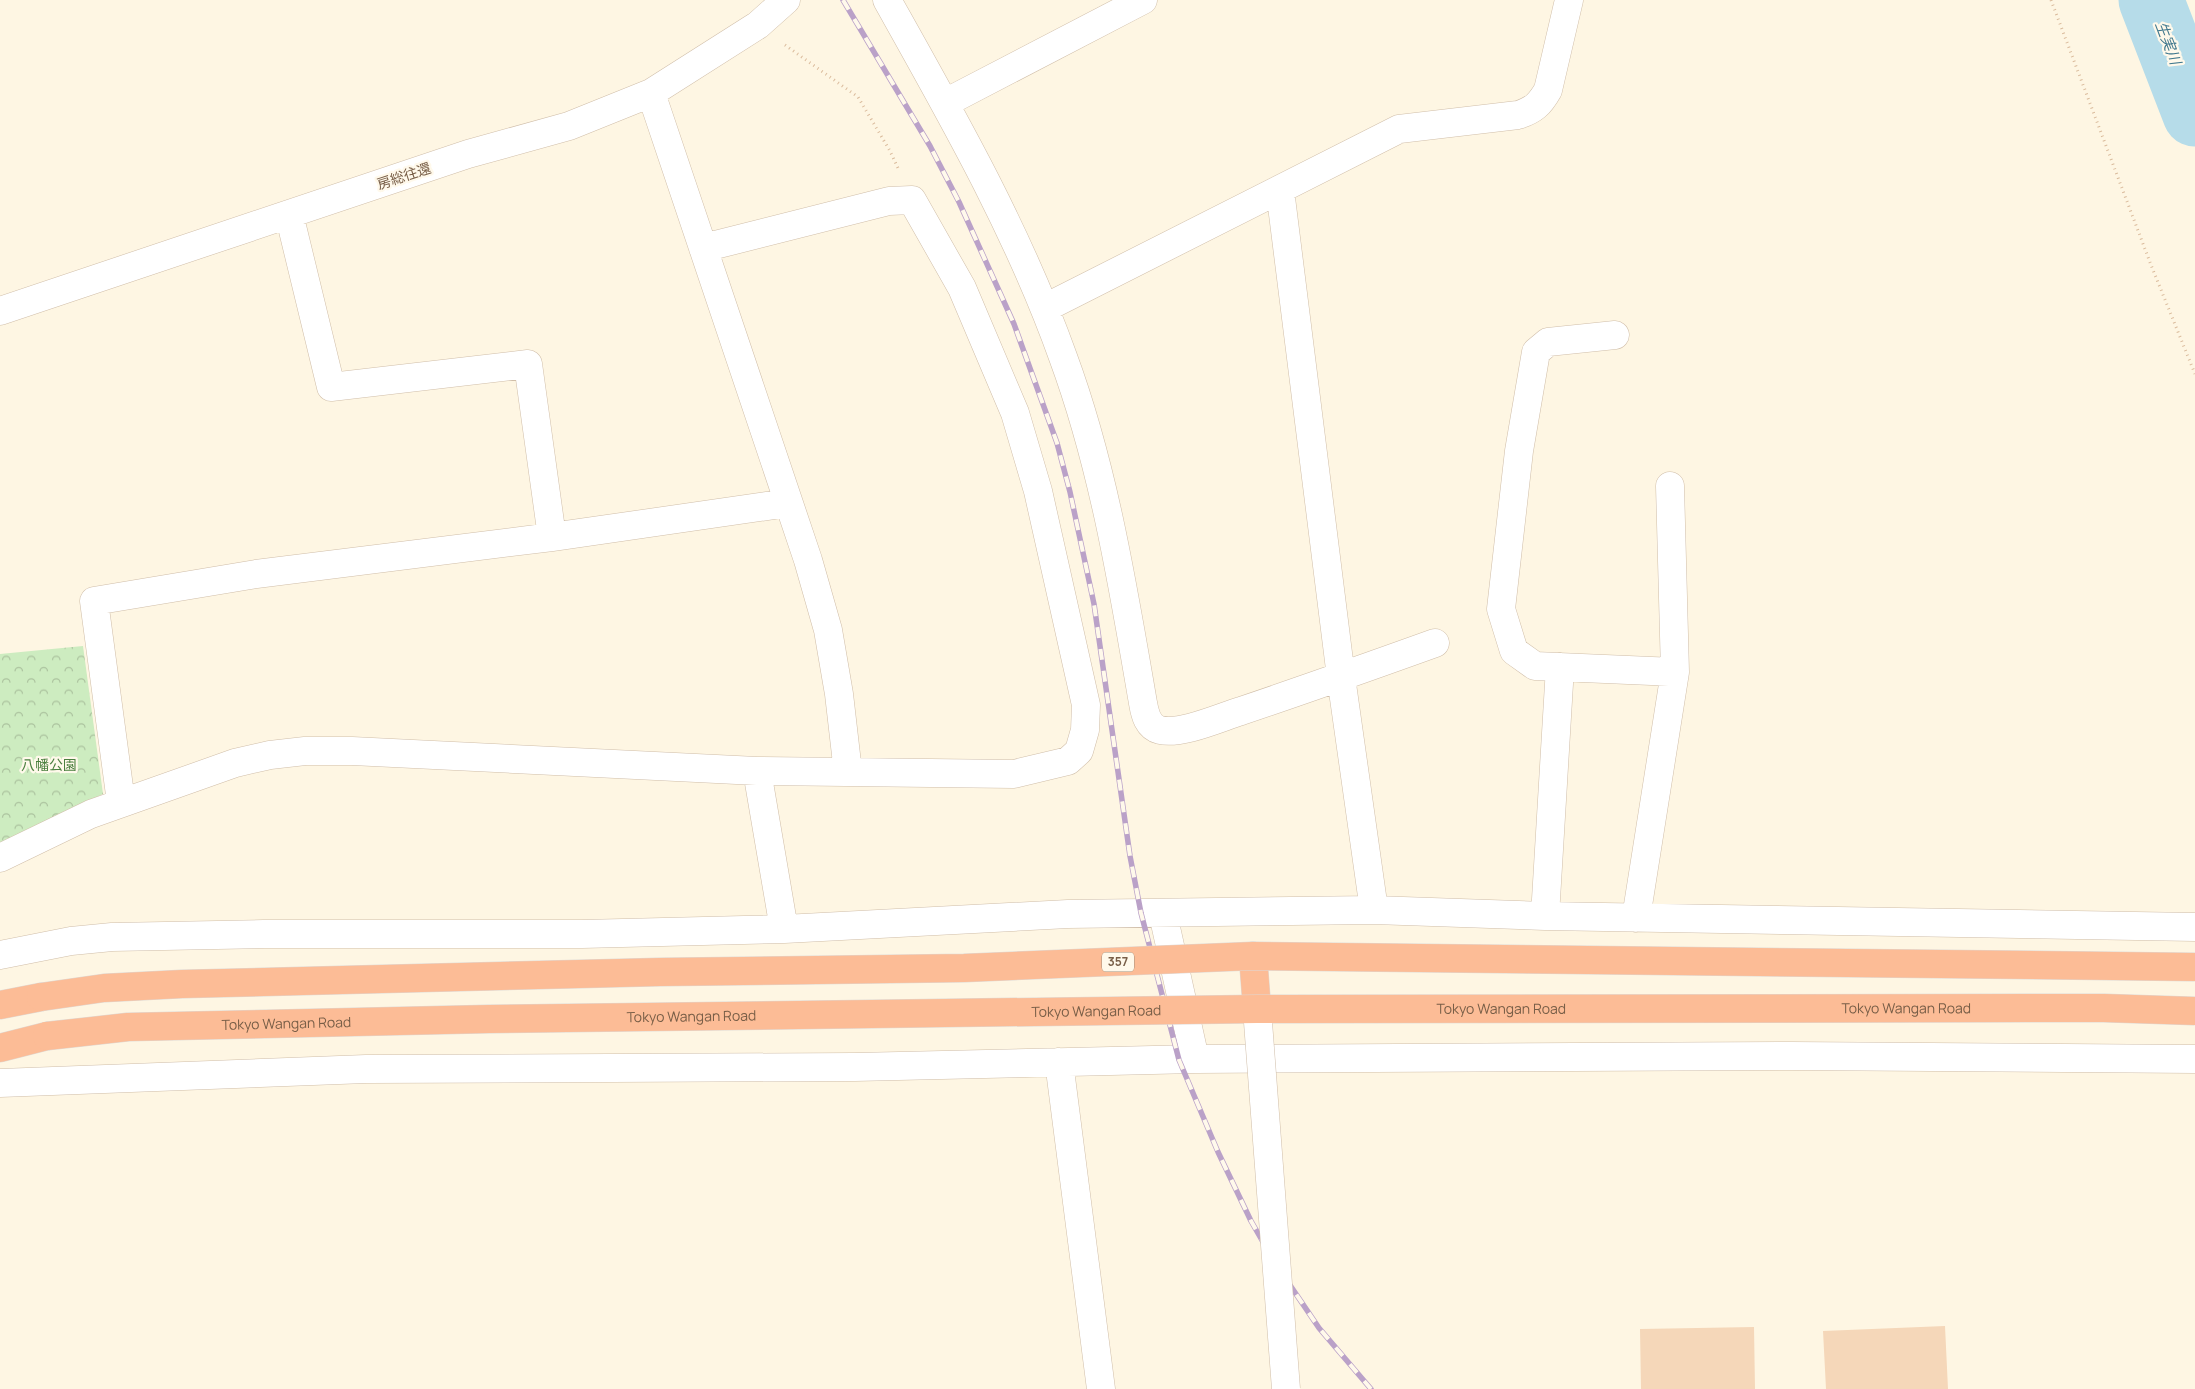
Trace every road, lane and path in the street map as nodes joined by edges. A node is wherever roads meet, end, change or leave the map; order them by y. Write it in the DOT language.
graph roads {
  1 [pos="786,0"];
  2 [pos="887,0"];
  3 [pos="1143,0"];
  4 [pos="1569,0"];
  5 [pos="2051,0"];
  6 [pos="758,25"];
  7 [pos="651,93"];
  8 [pos="945,103"];
  9 [pos="1280,190"];
  10 [pos="912,200"];
  11 [pos="289,214"];
  12 [pos="703,248"];
  13 [pos="1045,308"];
  14 [pos="0,311"];
  15 [pos="1615,335"];
  16 [pos="2195,374"];
  17 [pos="1670,486"];
  18 [pos="788,503"];
  19 [pos="552,537"];
  20 [pos="1435,643"];
  21 [pos="1560,668"];
  22 [pos="1675,672"];
  23 [pos="1341,677"];
  24 [pos="757,771"];
  25 [pos="848,772"];
  26 [pos="121,802"];
  27 [pos="0,858"];
  28 [pos="1374,910"];
  29 [pos="1163,914"];
  30 [pos="1544,916"];
  31 [pos="1636,918"];
  32 [pos="2195,927"];
  33 [pos="784,929"];
  34 [pos="0,955"];
  35 [pos="1253,956"];
  36 [pos="2195,967"];
  37 [pos="0,1005"];
  38 [pos="1257,1009"];
  39 [pos="2195,1011"];
  40 [pos="0,1048"];
  41 [pos="1195,1059"];
  42 [pos="2195,1059"];
  43 [pos="1059,1062"];
  44 [pos="0,1083"];
  45 [pos="1101,1389"];
  46 [pos="1286,1389"];
  1 -- 6 [label="street, 房総往還"];
  2 -- 8 [label="street"];
  3 -- 8 [label="street"];
  4 -- 9 [label="street"];
  5 -- 16 [label="path"];
  6 -- 7 [label="street, 房総往還"];
  6 -- 10 [label="path"];
  7 -- 11 [label="street, 房総往還"];
  7 -- 12 [label="street"];
  8 -- 13 [label="street"];
  9 -- 13 [label="street"];
  9 -- 23 [label="street"];
  10 -- 12 [label="street"];
  10 -- 25 [label="street"];
  11 -- 14 [label="street, 房総往還"];
  11 -- 19 [label="street"];
  12 -- 18 [label="street"];
  13 -- 23 [label="street"];
  15 -- 21 [label="street"];
  17 -- 22 [label="street"];
  18 -- 19 [label="street"];
  18 -- 25 [label="street"];
  19 -- 26 [label="street"];
  20 -- 23 [label="street"];
  21 -- 22 [label="street"];
  21 -- 30 [label="street"];
  22 -- 31 [label="street"];
  23 -- 28 [label="street"];
  24 -- 25 [label="street"];
  24 -- 26 [label="street"];
  24 -- 33 [label="street"];
  26 -- 27 [label="street"];
  28 -- 29 [label="street"];
  28 -- 30 [label="street"];
  29 -- 33 [label="street"];
  29 -- 41 [label="street"];
  30 -- 31 [label="street"];
  31 -- 32 [label="street"];
  33 -- 34 [label="street"];
  35 -- 36 [label="highway, 357, bridge"];
  35 -- 37 [label="highway, 357, bridge"];
  35 -- 38 [label="highway"];
  38 -- 39 [label="highway, Tokyo Wangan Road, bridge"];
  38 -- 40 [label="highway, Tokyo Wangan Road, bridge"];
  38 -- 46 [label="street, bridge"];
  41 -- 42 [label="street"];
  41 -- 43 [label="street"];
  43 -- 44 [label="street"];
  43 -- 45 [label="street"];
}
